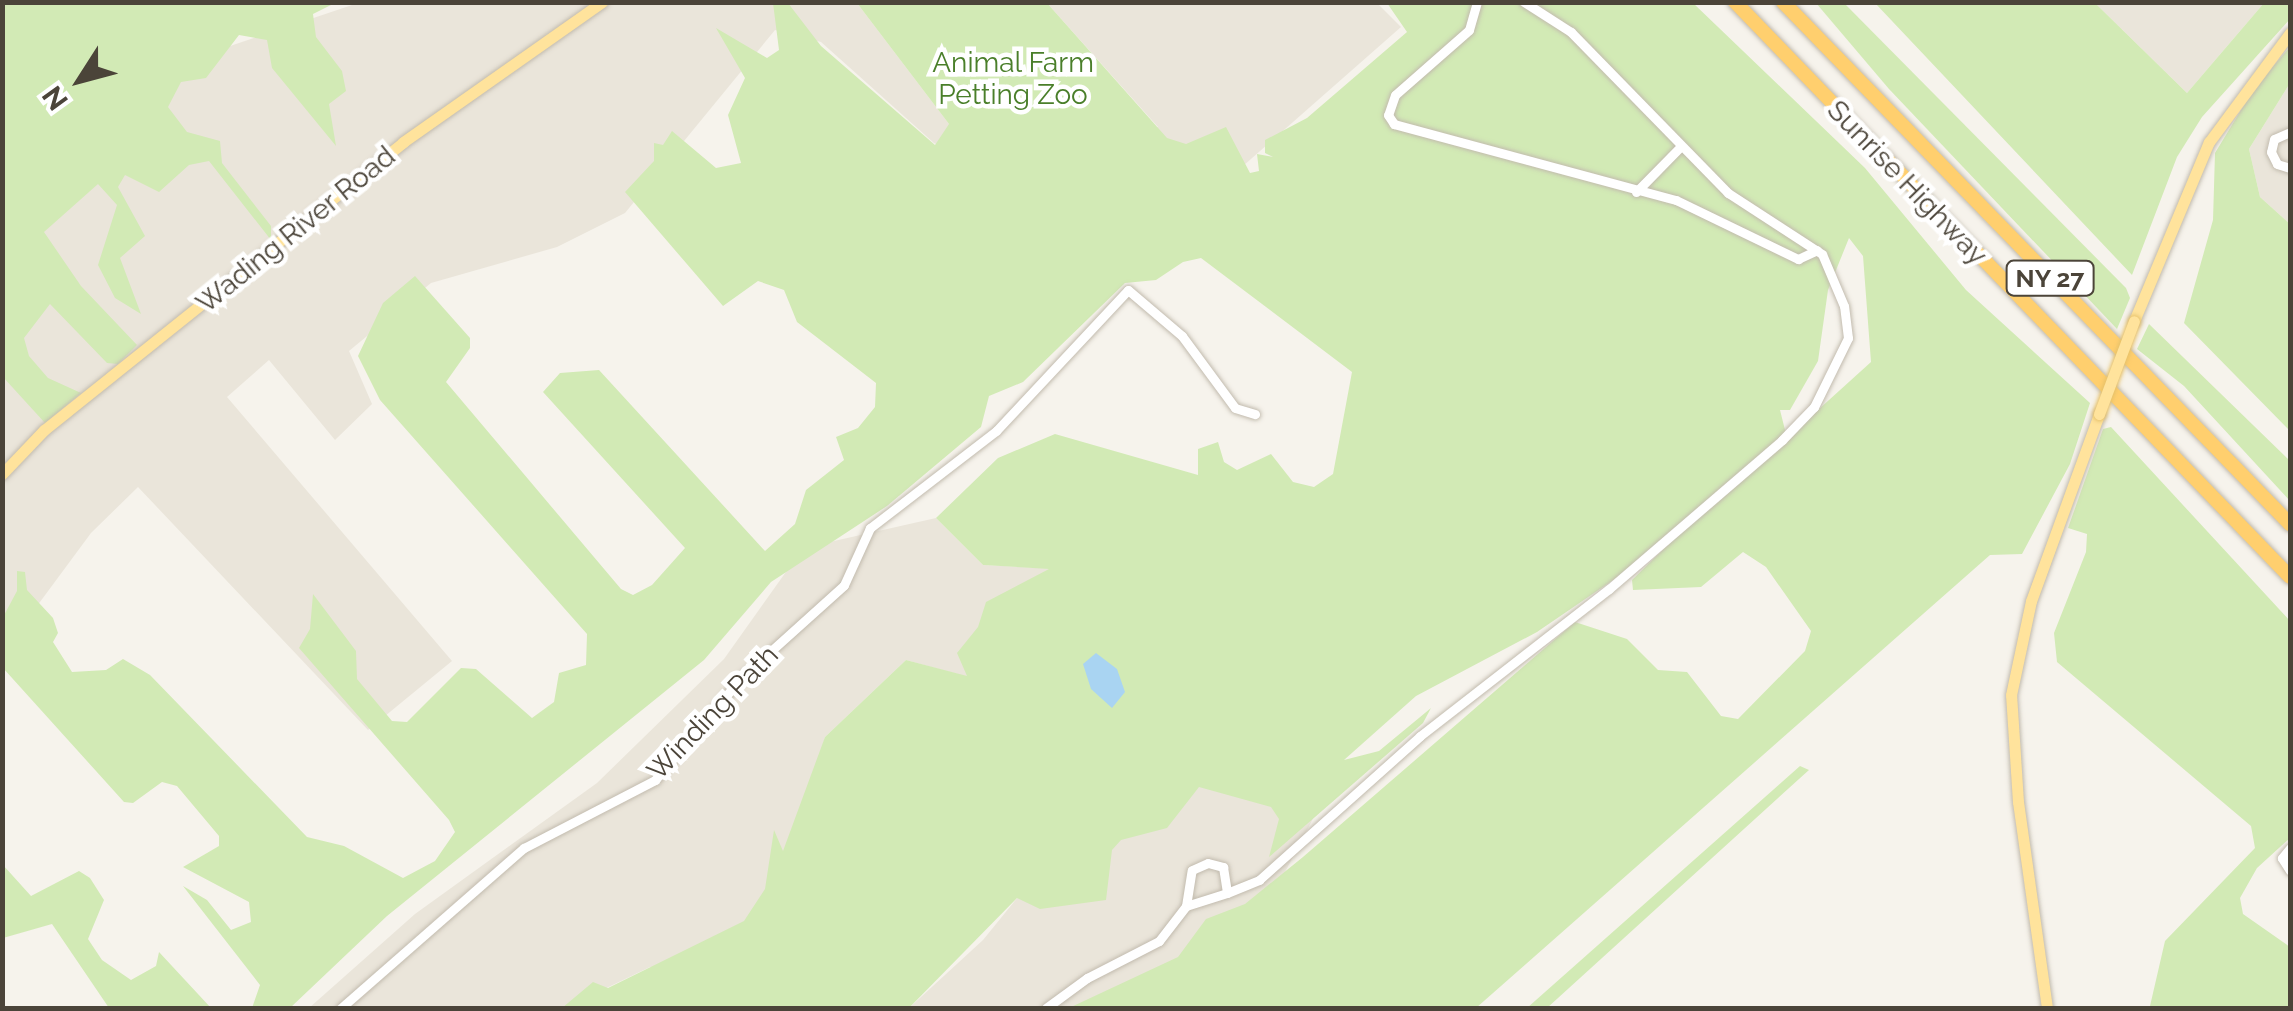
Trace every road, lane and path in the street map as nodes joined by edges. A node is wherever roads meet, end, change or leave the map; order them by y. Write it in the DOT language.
graph roads {
  1 [pos="602,2"];
  2 [pos="1477,2"];
  3 [pos="1524,2"];
  4 [pos="1726,2"];
  5 [pos="1734,2"];
  6 [pos="1783,2"];
  7 [pos="2290,33"];
  8 [pos="1778,50"];
  9 [pos="2290,132"];
  10 [pos="1680,146"];
  11 [pos="2290,168"];
  12 [pos="1636,192"];
  13 [pos="1817,250"];
  14 [pos="1255,414"];
  15 [pos="2,474"];
  16 [pos="2290,524"];
  17 [pos="2290,577"];
  18 [pos="2290,848"];
  19 [pos="2290,870"];
  20 [pos="1227,893"];
  21 [pos="1186,906"];
  22 [pos="340,1008"];
  23 [pos="1046,1008"];
  24 [pos="2047,1008"];
  1 -- 15 [label="main road, Wading River Road"];
  2 -- 12 [label="street"];
  3 -- 10 [label="street"];
  4 -- 8 [label="highway"];
  5 -- 8 [label="highway, Sunrise Highway / NY 27"];
  6 -- 16 [label="highway, Sunrise Highway / NY 27"];
  7 -- 24 [label="main road, bridge"];
  8 -- 17 [label="highway, Sunrise Highway / NY 27"];
  9 -- 11 [label="street"];
  10 -- 12 [label="street"];
  10 -- 13 [label="street"];
  12 -- 13 [label="street"];
  13 -- 20 [label="street"];
  14 -- 22 [label="street, Winding Path"];
  18 -- 19 [label="street"];
  20 -- 21 [label="street"];
  20 -- 21 [label="street"];
  21 -- 23 [label="street"];
}
